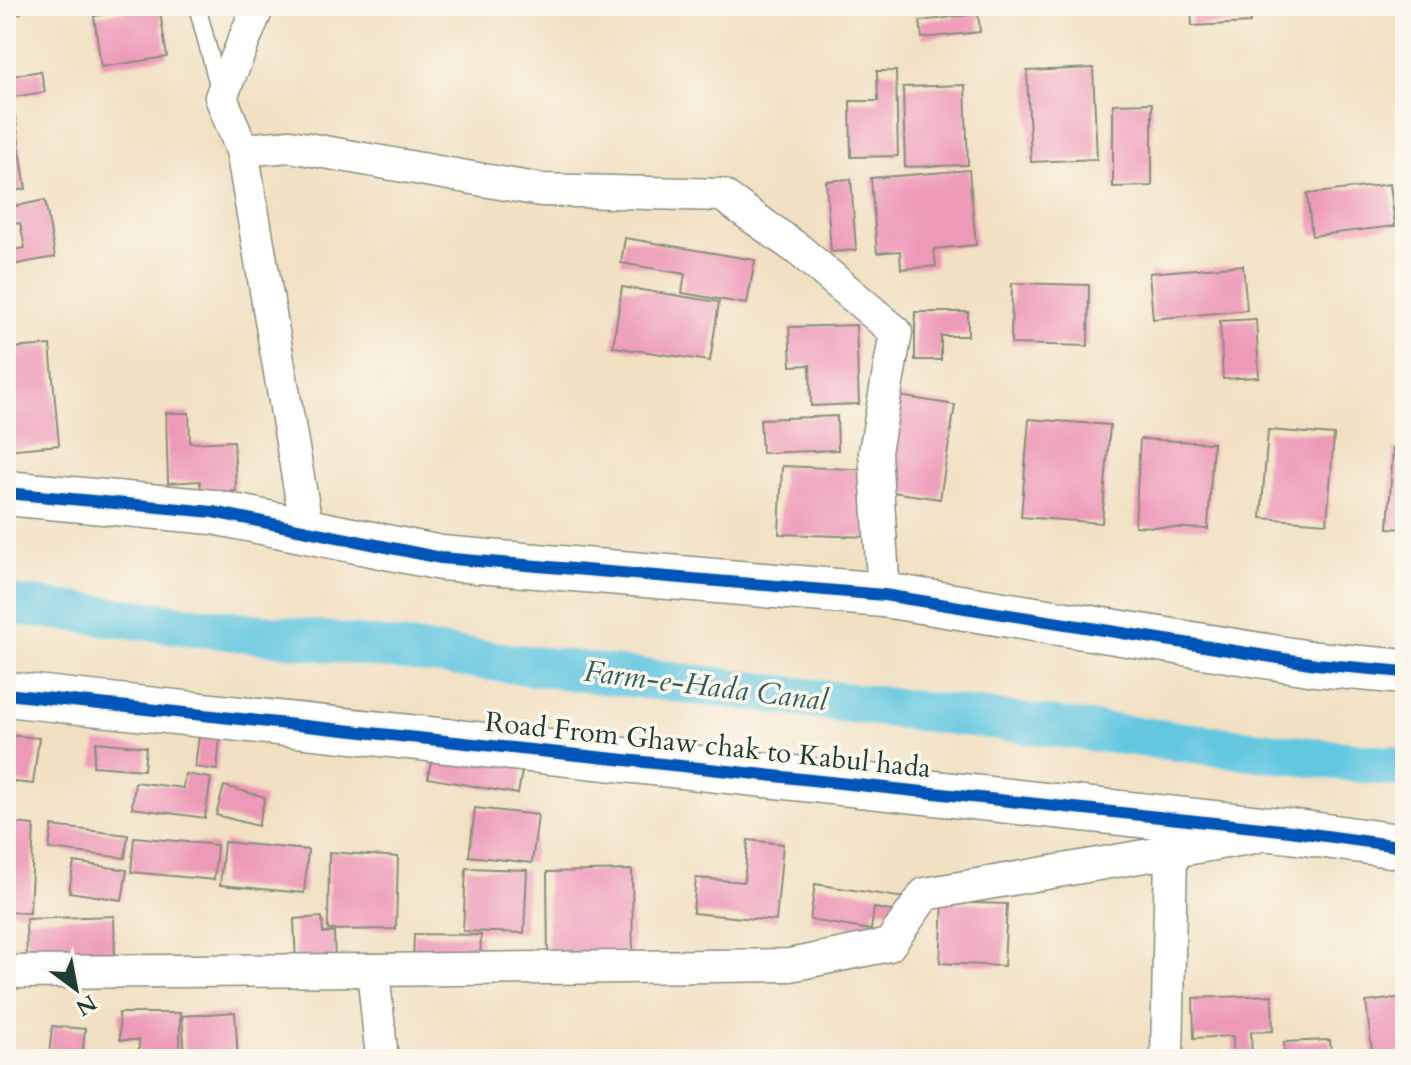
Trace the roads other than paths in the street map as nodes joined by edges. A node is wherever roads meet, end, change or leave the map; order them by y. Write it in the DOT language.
graph roads {
  1 [pos="16,6"];
  2 [pos="197,6"];
  3 [pos="258,6"];
  4 [pos="6,8"];
  5 [pos="221,97"];
  6 [pos="242,150"];
  7 [pos="6,493"];
  8 [pos="307,530"];
  9 [pos="884,595"];
  10 [pos="1405,672"];
  11 [pos="6,694"];
  12 [pos="1290,831"];
  13 [pos="1405,847"];
  14 [pos="1171,852"];
  15 [pos="373,970"];
  16 [pos="6,972"];
  17 [pos="382,1059"];
  18 [pos="1167,1059"];
  1 -- 4 [label="lane"];
  2 -- 5 [label="lane"];
  3 -- 5 [label="street"];
  5 -- 6 [label="street"];
  6 -- 8 [label="street"];
  6 -- 9 [label="street"];
  7 -- 8 [label="street"];
  8 -- 9 [label="street"];
  9 -- 10 [label="street"];
  11 -- 12 [label="street, Road From Ghaw chak to Kabul hada"];
  12 -- 13 [label="street, Road From Ghaw chak to Kabul hada"];
  12 -- 14 [label="street"];
  14 -- 15 [label="street"];
  14 -- 18 [label="street"];
  15 -- 16 [label="street"];
  15 -- 17 [label="street"];
}
